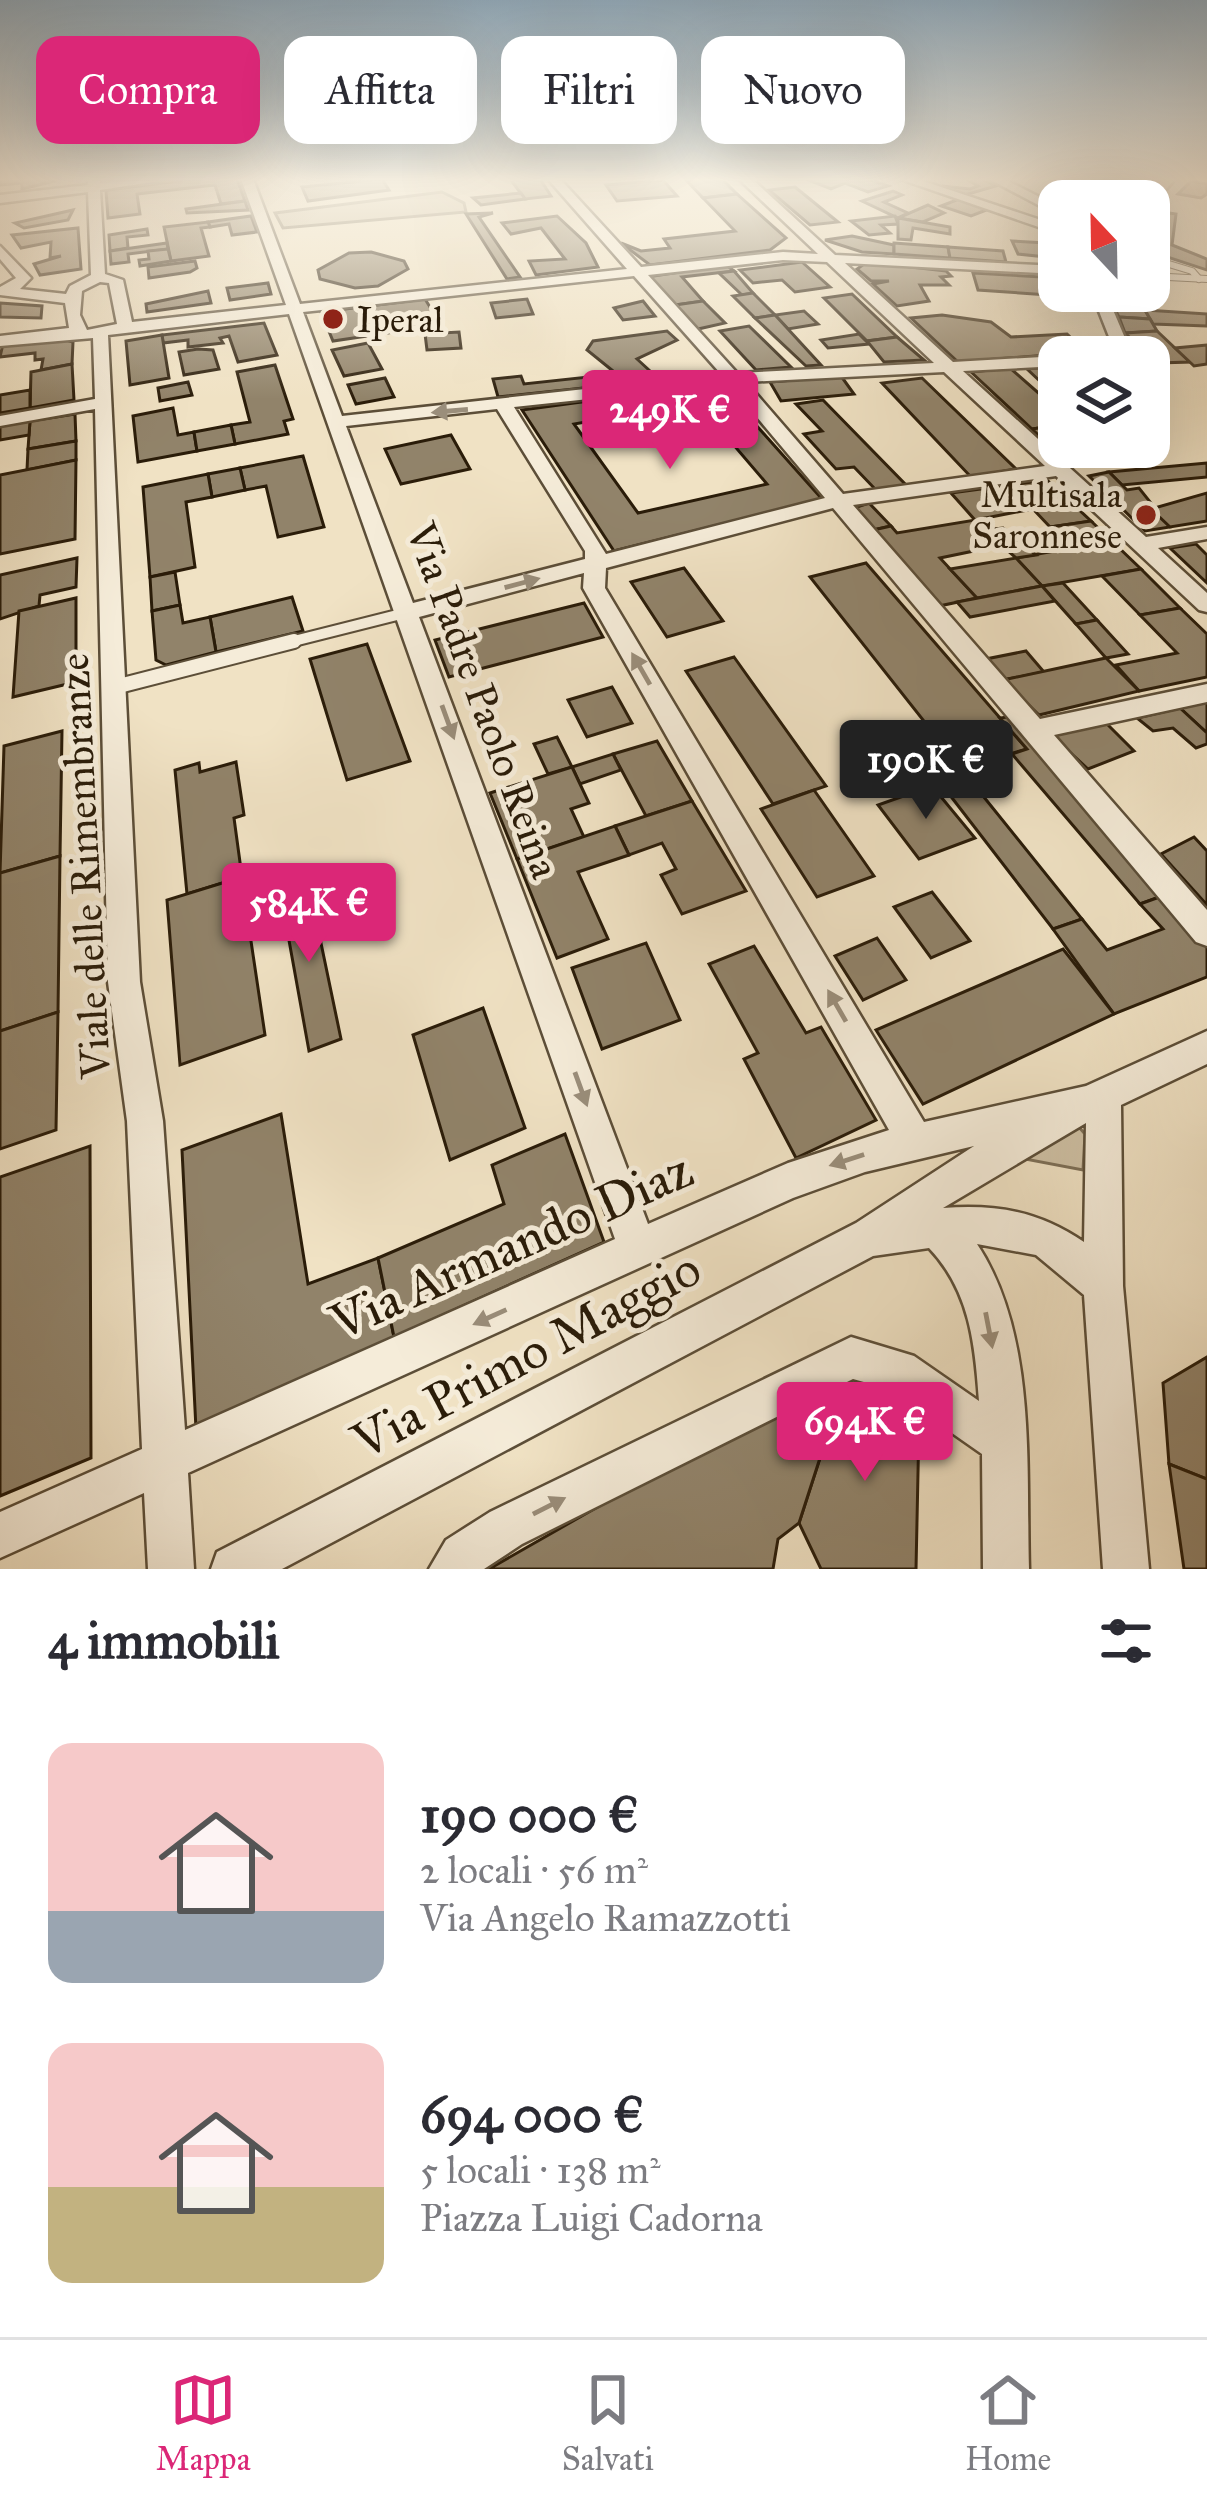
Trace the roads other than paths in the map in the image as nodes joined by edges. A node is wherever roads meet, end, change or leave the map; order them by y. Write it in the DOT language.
graph roads {
  1 [pos="2,252"];
  2 [pos="97,252"];
  3 [pos="273,252"];
  4 [pos="617,252"];
  5 [pos="823,252"];
  6 [pos="826,255"];
  7 [pos="1170,264"];
  8 [pos="1038,269"];
  9 [pos="634,272"];
  10 [pos="1170,277"];
  11 [pos="98,278"];
  12 [pos="1203,279"];
  13 [pos="4,292"];
  14 [pos="72,299"];
  15 [pos="291,307"];
  16 [pos="101,332"];
  17 [pos="0,341"];
  18 [pos="1038,362"];
  19 [pos="949,366"];
  20 [pos="733,378"];
  21 [pos="106,402"];
  22 [pos="504,406"];
  23 [pos="0,421"];
  24 [pos="335,422"];
  25 [pos="1060,470"];
  26 [pos="836,501"];
  27 [pos="1207,533"];
  28 [pos="1141,544"];
  29 [pos="598,562"];
  30 [pos="1207,605"];
  31 [pos="409,613"];
  32 [pos="115,687"];
  33 [pos="1207,693"];
  34 [pos="1034,730"];
  35 [pos="1207,932"];
  36 [pos="1207,1047"];
  37 [pos="1094,1097"];
  38 [pos="917,1144"];
  39 [pos="937,1229"];
  40 [pos="870,1238"];
  41 [pos="639,1251"];
  42 [pos="1103,1286"];
  43 [pos="1000,1441"];
  44 [pos="166,1462"];
  45 [pos="0,1535"];
  46 [pos="171,1569"];
  47 [pos="234,1569"];
  48 [pos="452,1569"];
  49 [pos="1006,1569"];
  50 [pos="1126,1569"];
  1 -- 13 [label="street"];
  2 -- 11 [label="street"];
  3 -- 15 [label="street, Via Padre Paolo Reina"];
  4 -- 9 [label="street"];
  5 -- 6 [label="street"];
  6 -- 8 [label="street"];
  6 -- 9 [label="street"];
  6 -- 19 [label="street"];
  7 -- 12 [label="lane"];
  9 -- 15 [label="street"];
  9 -- 20 [label="street"];
  10 -- 12 [label="lane"];
  11 -- 14 [label="street"];
  11 -- 16 [label="street"];
  13 -- 14 [label="street"];
  14 -- 16 [label="street"];
  15 -- 16 [label="street"];
  15 -- 24 [label="street, Via Padre Paolo Reina"];
  16 -- 17 [label="street"];
  16 -- 21 [label="street, Viale delle Rimembranze"];
  18 -- 19 [label="street"];
  19 -- 20 [label="street"];
  19 -- 25 [label="street"];
  20 -- 22 [label="street"];
  20 -- 26 [label="street"];
  21 -- 23 [label="street"];
  21 -- 32 [label="street, Viale delle Rimembranze"];
  22 -- 24 [label="street, one-way"];
  22 -- 29 [label="street"];
  24 -- 31 [label="street, Via Padre Paolo Reina"];
  25 -- 26 [label="street"];
  25 -- 28 [label="street"];
  26 -- 29 [label="street"];
  26 -- 34 [label="street"];
  27 -- 28 [label="street"];
  28 -- 30 [label="street"];
  31 -- 29 [label="street, one-way"];
  38 -- 29 [label="street, one-way"];
  31 -- 32 [label="lane"];
  31 -- 41 [label="street, Via Padre Paolo Reina, one-way"];
  32 -- 44 [label="street, Viale delle Rimembranze"];
  33 -- 34 [label="street"];
  34 -- 35 [label="street"];
  36 -- 37 [label="street"];
  37 -- 38 [label="street, Via Armando Diaz"];
  37 -- 40 [label="street"];
  37 -- 42 [label="street"];
  38 -- 41 [label="street, Via Armando Diaz, one-way"];
  39 -- 40 [label="street"];
  39 -- 42 [label="street"];
  39 -- 43 [label="street, one-way"];
  40 -- 47 [label="street, Via Primo Maggio"];
  41 -- 44 [label="street, Via Armando Diaz, one-way"];
  42 -- 50 [label="street"];
  48 -- 43 [label="street, one-way"];
  43 -- 49 [label="street"];
  44 -- 45 [label="street, Via Armando Diaz"];
  44 -- 46 [label="street, Viale delle Rimembranze"];
}
